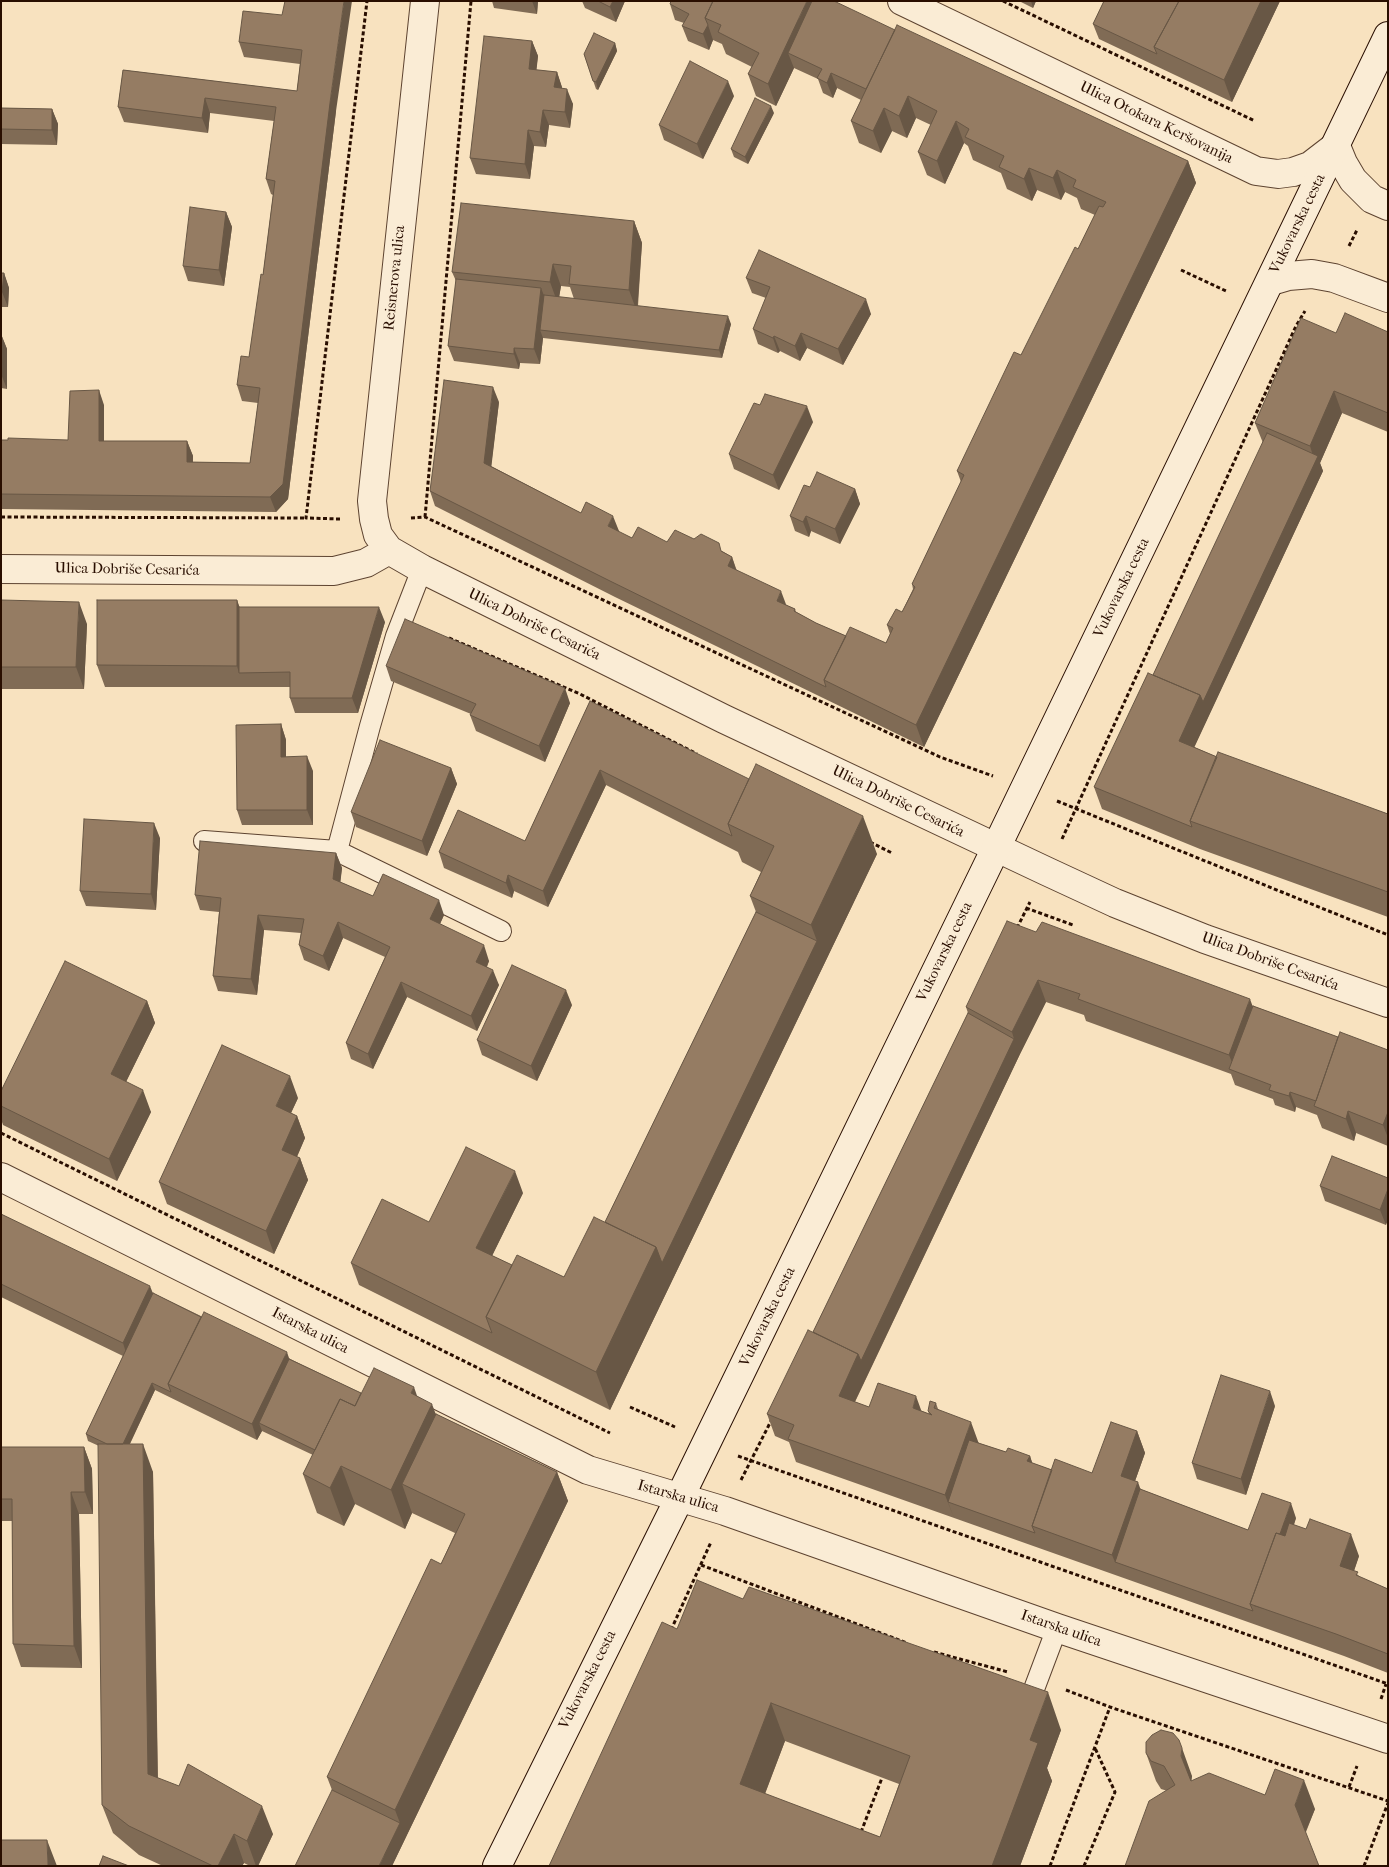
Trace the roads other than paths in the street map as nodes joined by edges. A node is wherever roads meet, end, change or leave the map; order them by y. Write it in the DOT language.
graph roads {
  1 [pos="425,1"];
  2 [pos="902,1"];
  3 [pos="1388,36"];
  4 [pos="1336,146"];
  5 [pos="1388,206"];
  6 [pos="1270,281"];
  7 [pos="1388,298"];
  8 [pos="389,550"];
  9 [pos="1,569"];
  10 [pos="422,569"];
  11 [pos="204,841"];
  12 [pos="996,848"];
  13 [pos="337,851"];
  14 [pos="501,931"];
  15 [pos="1388,1003"];
  16 [pos="1,1177"];
  17 [pos="679,1499"];
  18 [pos="1057,1628"];
  19 [pos="1024,1718"];
  20 [pos="1388,1739"];
  21 [pos="497,1866"];
  1 -- 8 [label="street, Reisnerova ulica"];
  2 -- 4 [label="street, Ulica Otokara Keršovanija"];
  3 -- 4 [label="street, Vukovarska cesta"];
  4 -- 5 [label="street"];
  4 -- 6 [label="street, Vukovarska cesta"];
  6 -- 7 [label="street"];
  6 -- 12 [label="street, Vukovarska cesta"];
  8 -- 9 [label="street, Ulica Dobriše Cesarića"];
  8 -- 10 [label="street, Ulica Dobriše Cesarića"];
  10 -- 12 [label="street, Ulica Dobriše Cesarića"];
  10 -- 13 [label="lane"];
  11 -- 13 [label="lane"];
  12 -- 15 [label="street, Ulica Dobriše Cesarića"];
  12 -- 17 [label="street, Vukovarska cesta"];
  13 -- 14 [label="lane"];
  16 -- 17 [label="street, Istarska ulica"];
  17 -- 18 [label="street, Istarska ulica"];
  17 -- 21 [label="street, Vukovarska cesta"];
  18 -- 19 [label="lane"];
  18 -- 20 [label="street, Istarska ulica"];
}
